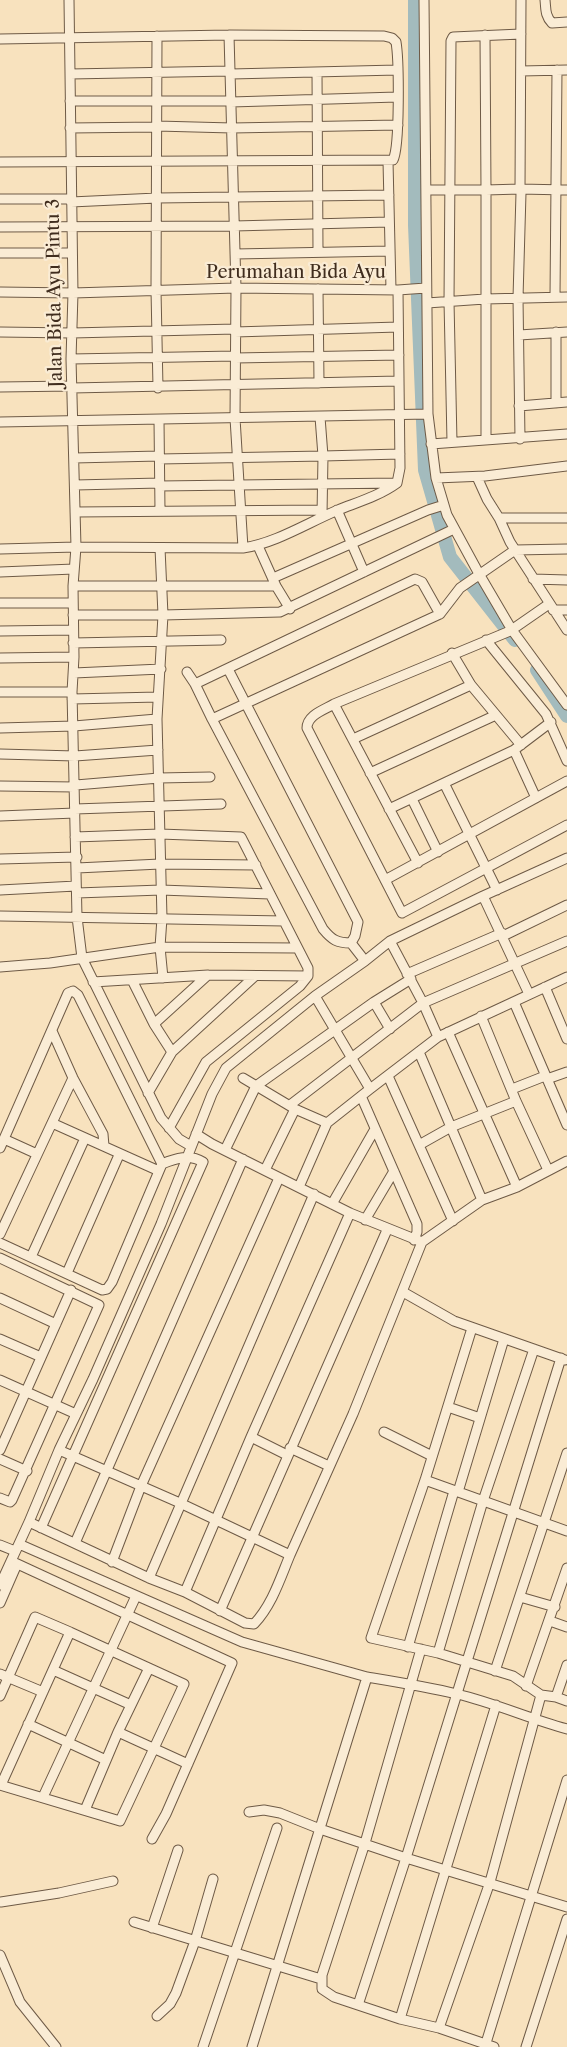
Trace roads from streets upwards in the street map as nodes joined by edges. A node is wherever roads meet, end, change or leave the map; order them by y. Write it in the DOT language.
graph roads {
  1 [pos="424,0"];
  2 [pos="521,0"];
  3 [pos="545,0"];
  4 [pos="69,5"];
  5 [pos="567,22"];
  6 [pos="521,34"];
  7 [pos="230,35"];
  8 [pos="485,35"];
  9 [pos="157,36"];
  10 [pos="69,38"];
  11 [pos="0,39"];
  12 [pos="397,70"];
  13 [pos="562,70"];
  14 [pos="521,71"];
  15 [pos="157,72"];
  16 [pos="231,72"];
  17 [pos="317,72"];
  18 [pos="70,74"];
  19 [pos="397,97"];
  20 [pos="317,99"];
  21 [pos="157,100"];
  22 [pos="70,101"];
  23 [pos="231,102"];
  24 [pos="398,125"];
  25 [pos="318,126"];
  26 [pos="157,127"];
  27 [pos="70,128"];
  28 [pos="232,128"];
  29 [pos="392,158"];
  30 [pos="318,160"];
  31 [pos="157,161"];
  32 [pos="233,161"];
  33 [pos="0,162"];
  34 [pos="70,162"];
  35 [pos="520,189"];
  36 [pos="426,190"];
  37 [pos="449,190"];
  38 [pos="486,190"];
  39 [pos="556,190"];
  40 [pos="567,190"];
  41 [pos="389,195"];
  42 [pos="318,197"];
  43 [pos="157,198"];
  44 [pos="234,198"];
  45 [pos="0,199"];
  46 [pos="71,200"];
  47 [pos="389,222"];
  48 [pos="318,225"];
  49 [pos="71,226"];
  50 [pos="157,226"];
  51 [pos="234,226"];
  52 [pos="0,227"];
  53 [pos="318,251"];
  54 [pos="390,251"];
  55 [pos="0,253"];
  56 [pos="72,253"];
  57 [pos="235,254"];
  58 [pos="236,288"];
  59 [pos="420,288"];
  60 [pos="318,289"];
  61 [pos="156,290"];
  62 [pos="394,290"];
  63 [pos="0,292"];
  64 [pos="73,293"];
  65 [pos="555,297"];
  66 [pos="567,297"];
  67 [pos="518,298"];
  68 [pos="485,299"];
  69 [pos="449,301"];
  70 [pos="427,303"];
  71 [pos="398,327"];
  72 [pos="157,330"];
  73 [pos="236,330"];
  74 [pos="319,331"];
  75 [pos="0,332"];
  76 [pos="556,332"];
  77 [pos="567,332"];
  78 [pos="72,333"];
  79 [pos="519,334"];
  80 [pos="399,355"];
  81 [pos="235,357"];
  82 [pos="319,357"];
  83 [pos="71,358"];
  84 [pos="157,358"];
  85 [pos="399,381"];
  86 [pos="319,382"];
  87 [pos="235,384"];
  88 [pos="0,387"];
  89 [pos="72,387"];
  90 [pos="158,388"];
  91 [pos="567,402"];
  92 [pos="556,403"];
  93 [pos="519,406"];
  94 [pos="424,415"];
  95 [pos="399,416"];
  96 [pos="320,417"];
  97 [pos="235,418"];
  98 [pos="159,420"];
  99 [pos="0,422"];
  100 [pos="73,422"];
  101 [pos="567,434"];
  102 [pos="520,439"];
  103 [pos="486,440"];
  104 [pos="452,442"];
  105 [pos="431,444"];
  106 [pos="400,454"];
  107 [pos="323,456"];
  108 [pos="237,457"];
  109 [pos="74,458"];
  110 [pos="159,458"];
  111 [pos="567,466"];
  112 [pos="477,477"];
  113 [pos="436,478"];
  114 [pos="239,483"];
  115 [pos="397,483"];
  116 [pos="159,484"];
  117 [pos="323,484"];
  118 [pos="75,485"];
  119 [pos="441,506"];
  120 [pos="337,510"];
  121 [pos="160,511"];
  122 [pos="75,512"];
  123 [pos="241,512"];
  124 [pos="322,514"];
  125 [pos="499,518"];
  126 [pos="567,518"];
  127 [pos="447,533"];
  128 [pos="351,544"];
  129 [pos="258,546"];
  130 [pos="76,547"];
  131 [pos="160,548"];
  132 [pos="243,548"];
  133 [pos="0,549"];
  134 [pos="567,549"];
  135 [pos="515,550"];
  136 [pos="74,569"];
  137 [pos="0,572"];
  138 [pos="364,572"];
  139 [pos="477,578"];
  140 [pos="533,579"];
  141 [pos="567,580"];
  142 [pos="274,582"];
  143 [pos="73,586"];
  144 [pos="162,587"];
  145 [pos="0,603"];
  146 [pos="73,603"];
  147 [pos="551,607"];
  148 [pos="290,609"];
  149 [pos="567,610"];
  150 [pos="440,614"];
  151 [pos="73,615"];
  152 [pos="163,615"];
  153 [pos="73,630"];
  154 [pos="567,630"];
  155 [pos="0,631"];
  156 [pos="508,631"];
  157 [pos="221,640"];
  158 [pos="486,640"];
  159 [pos="162,642"];
  160 [pos="74,643"];
  161 [pos="452,653"];
  162 [pos="74,657"];
  163 [pos="0,658"];
  164 [pos="161,669"];
  165 [pos="228,669"];
  166 [pos="187,672"];
  167 [pos="74,673"];
  168 [pos="195,684"];
  169 [pos="471,685"];
  170 [pos="0,692"];
  171 [pos="564,694"];
  172 [pos="72,696"];
  173 [pos="159,697"];
  174 [pos="245,704"];
  175 [pos="334,704"];
  176 [pos="567,705"];
  177 [pos="496,715"];
  178 [pos="157,719"];
  179 [pos="212,719"];
  180 [pos="551,722"];
  181 [pos="74,726"];
  182 [pos="0,728"];
  183 [pos="353,739"];
  184 [pos="517,747"];
  185 [pos="158,750"];
  186 [pos="0,754"];
  187 [pos="75,756"];
  188 [pos="567,761"];
  189 [pos="370,773"];
  190 [pos="210,777"];
  191 [pos="159,778"];
  192 [pos="567,781"];
  193 [pos="444,783"];
  194 [pos="0,786"];
  195 [pos="75,786"];
  196 [pos="536,798"];
  197 [pos="412,799"];
  198 [pos="221,804"];
  199 [pos="160,806"];
  200 [pos="389,809"];
  201 [pos="75,811"];
  202 [pos="0,816"];
  203 [pos="567,825"];
  204 [pos="160,834"];
  205 [pos="470,835"];
  206 [pos="75,837"];
  207 [pos="438,852"];
  208 [pos="77,857"];
  209 [pos="567,858"];
  210 [pos="0,859"];
  211 [pos="418,863"];
  212 [pos="160,864"];
  213 [pos="256,865"];
  214 [pos="77,868"];
  215 [pos="487,868"];
  216 [pos="385,880"];
  217 [pos="77,889"];
  218 [pos="0,890"];
  219 [pos="161,890"];
  220 [pos="497,890"];
  221 [pos="270,894"];
  222 [pos="483,896"];
  223 [pos="567,905"];
  224 [pos="0,916"];
  225 [pos="77,917"];
  226 [pos="162,918"];
  227 [pos="284,921"];
  228 [pos="502,935"];
  229 [pos="567,940"];
  230 [pos="390,941"];
  231 [pos="351,943"];
  232 [pos="160,947"];
  233 [pos="296,948"];
  234 [pos="0,956"];
  235 [pos="81,958"];
  236 [pos="365,961"];
  237 [pos="513,963"];
  238 [pos="2,967"];
  239 [pos="208,975"];
  240 [pos="255,976"];
  241 [pos="308,976"];
  242 [pos="409,977"];
  243 [pos="567,977"];
  244 [pos="164,978"];
  245 [pos="132,980"];
  246 [pos="93,982"];
  247 [pos="545,987"];
  248 [pos="529,994"];
  249 [pos="315,996"];
  250 [pos="374,1002"];
  251 [pos="514,1002"];
  252 [pos="423,1004"];
  253 [pos="481,1016"];
  254 [pos="154,1024"];
  255 [pos="335,1029"];
  256 [pos="390,1029"];
  257 [pos="52,1031"];
  258 [pos="448,1032"];
  259 [pos="438,1037"];
  260 [pos="567,1039"];
  261 [pos="125,1047"];
  262 [pos="172,1052"];
  263 [pos="419,1052"];
  264 [pos="109,1055"];
  265 [pos="352,1057"];
  266 [pos="226,1068"];
  267 [pos="567,1072"];
  268 [pos="388,1076"];
  269 [pos="73,1078"];
  270 [pos="546,1078"];
  271 [pos="256,1086"];
  272 [pos="370,1089"];
  273 [pos="512,1089"];
  274 [pos="148,1093"];
  275 [pos="362,1096"];
  276 [pos="516,1101"];
  277 [pos="292,1107"];
  278 [pos="483,1113"];
  279 [pos="52,1123"];
  280 [pos="327,1123"];
  281 [pos="567,1125"];
  282 [pos="451,1127"];
  283 [pos="169,1128"];
  284 [pos="375,1129"];
  285 [pos="196,1134"];
  286 [pos="85,1138"];
  287 [pos="2,1143"];
  288 [pos="212,1144"];
  289 [pos="419,1145"];
  290 [pos="104,1146"];
  291 [pos="190,1146"];
  292 [pos="225,1150"];
  293 [pos="37,1154"];
  294 [pos="119,1155"];
  295 [pos="243,1159"];
  296 [pos="567,1161"];
  297 [pos="172,1162"];
  298 [pos="203,1162"];
  299 [pos="265,1170"];
  300 [pos="548,1170"];
  301 [pos="393,1171"];
  302 [pos="279,1178"];
  303 [pos="299,1187"];
  304 [pos="517,1187"];
  305 [pos="314,1194"];
  306 [pos="483,1200"];
  307 [pos="332,1204"];
  308 [pos="350,1214"];
  309 [pos="365,1220"];
  310 [pos="453,1221"];
  311 [pos="387,1230"];
  312 [pos="0,1234"];
  313 [pos="418,1241"];
  314 [pos="0,1243"];
  315 [pos="31,1257"];
  316 [pos="2,1259"];
  317 [pos="0,1271"];
  318 [pos="67,1273"];
  319 [pos="71,1290"];
  320 [pos="403,1292"];
  321 [pos="0,1298"];
  322 [pos="56,1324"];
  323 [pos="468,1326"];
  324 [pos="0,1338"];
  325 [pos="504,1339"];
  326 [pos="534,1349"];
  327 [pos="40,1357"];
  328 [pos="564,1359"];
  329 [pos="0,1380"];
  330 [pos="25,1392"];
  331 [pos="57,1406"];
  332 [pos="448,1407"];
  333 [pos="74,1413"];
  334 [pos="480,1418"];
  335 [pos="0,1420"];
  336 [pos="11,1425"];
  337 [pos="384,1432"];
  338 [pos="251,1437"];
  339 [pos="0,1450"];
  340 [pos="59,1450"];
  341 [pos="289,1452"];
  342 [pos="567,1453"];
  343 [pos="72,1456"];
  344 [pos="432,1456"];
  345 [pos="0,1459"];
  346 [pos="328,1466"];
  347 [pos="105,1470"];
  348 [pos="27,1471"];
  349 [pos="425,1480"];
  350 [pos="141,1486"];
  351 [pos="456,1492"];
  352 [pos="0,1498"];
  353 [pos="483,1501"];
  354 [pos="180,1503"];
  355 [pos="514,1510"];
  356 [pos="215,1520"];
  357 [pos="29,1522"];
  358 [pos="545,1522"];
  359 [pos="41,1528"];
  360 [pos="567,1531"];
  361 [pos="252,1538"];
  362 [pos="75,1543"];
  363 [pos="0,1545"];
  364 [pos="15,1555"];
  365 [pos="290,1555"];
  366 [pos="112,1562"];
  367 [pos="567,1568"];
  368 [pos="149,1578"];
  369 [pos="0,1585"];
  370 [pos="185,1592"];
  371 [pos="135,1596"];
  372 [pos="520,1597"];
  373 [pos="0,1603"];
  374 [pos="555,1607"];
  375 [pos="220,1611"];
  376 [pos="128,1614"];
  377 [pos="550,1621"];
  378 [pos="567,1627"];
  379 [pos="70,1632"];
  380 [pos="408,1647"];
  381 [pos="421,1649"];
  382 [pos="111,1650"];
  383 [pos="438,1653"];
  384 [pos="466,1662"];
  385 [pos="567,1665"];
  386 [pos="149,1668"];
  387 [pos="53,1670"];
  388 [pos="495,1671"];
  389 [pos="4,1675"];
  390 [pos="367,1677"];
  391 [pos="410,1685"];
  392 [pos="525,1686"];
  393 [pos="92,1689"];
  394 [pos="43,1692"];
  395 [pos="458,1694"];
  396 [pos="542,1695"];
  397 [pos="0,1696"];
  398 [pos="556,1696"];
  399 [pos="567,1701"];
  400 [pos="131,1705"];
  401 [pos="496,1705"];
  402 [pos="533,1720"];
  403 [pos="28,1724"];
  404 [pos="567,1729"];
  405 [pos="118,1732"];
  406 [pos="67,1742"];
  407 [pos="153,1750"];
  408 [pos="105,1760"];
  409 [pos="188,1764"];
  410 [pos="567,1780"];
  411 [pos="0,1785"];
  412 [pos="43,1797"];
  413 [pos="85,1810"];
  414 [pos="249,1812"];
  415 [pos="277,1828"];
  416 [pos="320,1829"];
  417 [pos="152,1839"];
  418 [pos="365,1843"];
  419 [pos="178,1850"];
  420 [pos="406,1858"];
  421 [pos="447,1869"];
  422 [pos="213,1879"];
  423 [pos="113,1881"];
  424 [pos="490,1882"];
  425 [pos="531,1896"];
  426 [pos="0,1901"];
  427 [pos="567,1907"];
  428 [pos="0,1911"];
  429 [pos="567,1919"];
  430 [pos="134,1922"];
  431 [pos="152,1928"];
  432 [pos="195,1941"];
  433 [pos="236,1954"];
  434 [pos="0,1955"];
  435 [pos="278,1966"];
  436 [pos="321,1979"];
  437 [pos="358,2005"];
  438 [pos="156,2016"];
  439 [pos="400,2019"];
  440 [pos="440,2028"];
  441 [pos="490,2045"];
  442 [pos="56,2047"];
  443 [pos="203,2047"];
  444 [pos="252,2047"];
  445 [pos="526,2047"];
  1 -- 36 [label="street"];
  2 -- 6 [label="street"];
  3 -- 5 [label="street"];
  4 -- 10 [label="street, Jalan Bida Ayu Pintu 3"];
  6 -- 8 [label="street"];
  6 -- 14 [label="street"];
  7 -- 9 [label="street"];
  7 -- 12 [label="street"];
  7 -- 16 [label="street"];
  8 -- 37 [label="street"];
  8 -- 38 [label="street"];
  9 -- 10 [label="street"];
  9 -- 15 [label="street"];
  10 -- 11 [label="street"];
  10 -- 18 [label="street, Jalan Bida Ayu Pintu 3"];
  12 -- 17 [label="street"];
  12 -- 19 [label="street"];
  13 -- 14 [label="street"];
  13 -- 39 [label="street"];
  14 -- 35 [label="street"];
  15 -- 16 [label="street"];
  15 -- 18 [label="street"];
  15 -- 21 [label="street"];
  16 -- 17 [label="street"];
  16 -- 23 [label="street"];
  17 -- 20 [label="street"];
  18 -- 22 [label="street, Jalan Bida Ayu Pintu 3"];
  19 -- 20 [label="street"];
  19 -- 24 [label="street"];
  20 -- 23 [label="street"];
  20 -- 25 [label="street"];
  21 -- 22 [label="street"];
  21 -- 23 [label="street"];
  21 -- 26 [label="street"];
  22 -- 27 [label="street, Jalan Bida Ayu Pintu 3"];
  23 -- 28 [label="street"];
  24 -- 25 [label="street"];
  24 -- 29 [label="street"];
  25 -- 28 [label="street"];
  25 -- 30 [label="street"];
  26 -- 27 [label="street"];
  26 -- 28 [label="street"];
  26 -- 31 [label="street"];
  27 -- 34 [label="street, Jalan Bida Ayu Pintu 3"];
  28 -- 32 [label="street"];
  29 -- 30 [label="street"];
  29 -- 41 [label="street"];
  30 -- 32 [label="street"];
  30 -- 42 [label="street"];
  31 -- 32 [label="street"];
  31 -- 34 [label="street"];
  31 -- 43 [label="street"];
  32 -- 44 [label="street"];
  33 -- 34 [label="street"];
  34 -- 46 [label="street, Jalan Bida Ayu Pintu 3"];
  35 -- 38 [label="street"];
  35 -- 39 [label="street"];
  35 -- 67 [label="street"];
  36 -- 37 [label="street"];
  36 -- 59 [label="street"];
  37 -- 38 [label="street"];
  37 -- 69 [label="street"];
  38 -- 68 [label="street"];
  39 -- 40 [label="street"];
  39 -- 65 [label="street"];
  41 -- 42 [label="street"];
  41 -- 47 [label="street"];
  42 -- 44 [label="street"];
  42 -- 48 [label="street"];
  43 -- 44 [label="street"];
  43 -- 46 [label="street"];
  43 -- 50 [label="street"];
  44 -- 51 [label="street"];
  45 -- 46 [label="street"];
  46 -- 49 [label="street, Jalan Bida Ayu Pintu 3"];
  47 -- 48 [label="street"];
  47 -- 54 [label="street"];
  48 -- 51 [label="street"];
  48 -- 53 [label="street"];
  49 -- 50 [label="street"];
  49 -- 52 [label="street"];
  49 -- 56 [label="street, Jalan Bida Ayu Pintu 3"];
  50 -- 51 [label="street"];
  50 -- 61 [label="street"];
  51 -- 57 [label="street"];
  53 -- 54 [label="street"];
  53 -- 57 [label="street"];
  54 -- 62 [label="street"];
  55 -- 56 [label="street"];
  56 -- 64 [label="street, Jalan Bida Ayu Pintu 3"];
  57 -- 58 [label="street"];
  58 -- 60 [label="street, Perumahan Bida Ayu"];
  58 -- 61 [label="street, Perumahan Bida Ayu"];
  58 -- 73 [label="street"];
  59 -- 62 [label="street"];
  59 -- 70 [label="street"];
  60 -- 62 [label="street, Perumahan Bida Ayu"];
  60 -- 74 [label="street"];
  61 -- 64 [label="street, Perumahan Bida Ayu"];
  61 -- 72 [label="street"];
  62 -- 71 [label="street, Perumahan Bida Ayu"];
  63 -- 64 [label="street, Perumahan Bida Ayu"];
  64 -- 78 [label="street, Jalan Bida Ayu Pintu 3"];
  65 -- 66 [label="street"];
  65 -- 67 [label="street"];
  67 -- 68 [label="street"];
  67 -- 79 [label="street"];
  68 -- 69 [label="street"];
  68 -- 103 [label="street"];
  69 -- 70 [label="street"];
  69 -- 104 [label="street"];
  70 -- 94 [label="street"];
  71 -- 74 [label="street"];
  71 -- 80 [label="street, Perumahan Bida Ayu"];
  72 -- 73 [label="street"];
  72 -- 78 [label="street"];
  72 -- 84 [label="street"];
  73 -- 74 [label="street"];
  73 -- 81 [label="street"];
  74 -- 82 [label="street"];
  75 -- 78 [label="street"];
  76 -- 77 [label="street"];
  76 -- 79 [label="street"];
  76 -- 92 [label="street"];
  78 -- 83 [label="street, Jalan Bida Ayu Pintu 3"];
  79 -- 93 [label="street"];
  80 -- 82 [label="street"];
  80 -- 85 [label="street, Perumahan Bida Ayu"];
  81 -- 82 [label="street"];
  81 -- 84 [label="street"];
  81 -- 87 [label="street"];
  82 -- 86 [label="street"];
  83 -- 84 [label="street"];
  83 -- 89 [label="street, Jalan Bida Ayu Pintu 3"];
  84 -- 90 [label="street"];
  85 -- 86 [label="street"];
  85 -- 95 [label="street, Perumahan Bida Ayu"];
  86 -- 87 [label="street"];
  87 -- 90 [label="street"];
  87 -- 97 [label="street"];
  88 -- 89 [label="street"];
  89 -- 90 [label="street"];
  89 -- 100 [label="street, Jalan Bida Ayu Pintu 3"];
  91 -- 92 [label="street"];
  92 -- 93 [label="street"];
  93 -- 102 [label="street"];
  94 -- 95 [label="street"];
  94 -- 105 [label="street"];
  95 -- 96 [label="street"];
  95 -- 106 [label="street, Perumahan Bida Ayu"];
  96 -- 97 [label="street"];
  96 -- 107 [label="street"];
  97 -- 98 [label="street"];
  97 -- 108 [label="street"];
  98 -- 100 [label="street"];
  98 -- 110 [label="street"];
  99 -- 100 [label="street"];
  100 -- 109 [label="street, Jalan Bida Ayu Pintu 3"];
  101 -- 102 [label="street"];
  102 -- 103 [label="street"];
  103 -- 104 [label="street"];
  104 -- 105 [label="street"];
  105 -- 113 [label="street"];
  106 -- 107 [label="street"];
  106 -- 115 [label="street, Perumahan Bida Ayu"];
  107 -- 108 [label="street"];
  107 -- 117 [label="street"];
  108 -- 110 [label="street"];
  108 -- 114 [label="street"];
  109 -- 110 [label="street"];
  109 -- 118 [label="street, Jalan Bida Ayu Pintu 3"];
  110 -- 116 [label="street"];
  111 -- 112 [label="street"];
  112 -- 113 [label="street"];
  112 -- 125 [label="street"];
  113 -- 119 [label="street"];
  114 -- 116 [label="street"];
  114 -- 117 [label="street"];
  114 -- 123 [label="street"];
  115 -- 117 [label="street"];
  115 -- 120 [label="street"];
  116 -- 118 [label="street"];
  116 -- 121 [label="street"];
  117 -- 124 [label="street"];
  118 -- 122 [label="street, Jalan Bida Ayu Pintu 3"];
  119 -- 127 [label="street"];
  119 -- 128 [label="street"];
  120 -- 124 [label="street"];
  120 -- 128 [label="street"];
  121 -- 122 [label="street"];
  121 -- 123 [label="street"];
  122 -- 130 [label="street, Jalan Bida Ayu Pintu 3"];
  123 -- 124 [label="street"];
  123 -- 132 [label="street"];
  124 -- 129 [label="street"];
  125 -- 126 [label="street"];
  125 -- 135 [label="street"];
  127 -- 138 [label="street"];
  127 -- 139 [label="street"];
  128 -- 138 [label="street"];
  128 -- 142 [label="street"];
  129 -- 132 [label="street"];
  129 -- 142 [label="street"];
  130 -- 131 [label="street"];
  130 -- 133 [label="street"];
  130 -- 136 [label="street, Jalan Bida Ayu Pintu 3"];
  131 -- 132 [label="street"];
  131 -- 144 [label="street"];
  134 -- 135 [label="street"];
  135 -- 139 [label="street"];
  135 -- 140 [label="street"];
  136 -- 137 [label="street"];
  136 -- 143 [label="street, Jalan Bida Ayu Pintu 3"];
  138 -- 148 [label="street"];
  139 -- 150 [label="street"];
  139 -- 156 [label="street"];
  140 -- 141 [label="street"];
  140 -- 147 [label="street"];
  142 -- 144 [label="street"];
  142 -- 148 [label="street"];
  143 -- 144 [label="street"];
  143 -- 146 [label="street, Jalan Bida Ayu Pintu 3"];
  144 -- 152 [label="street"];
  145 -- 146 [label="street"];
  146 -- 151 [label="street, Jalan Bida Ayu Pintu 3"];
  147 -- 149 [label="street"];
  147 -- 154 [label="street"];
  147 -- 156 [label="street"];
  148 -- 152 [label="street"];
  150 -- 165 [label="street"];
  150 -- 174 [label="street"];
  151 -- 152 [label="street"];
  151 -- 153 [label="street, Jalan Bida Ayu Pintu 3"];
  152 -- 159 [label="street"];
  153 -- 155 [label="street"];
  153 -- 160 [label="street, Jalan Bida Ayu Pintu 3"];
  156 -- 158 [label="street"];
  156 -- 171 [label="street"];
  157 -- 159 [label="street"];
  158 -- 161 [label="street"];
  158 -- 180 [label="street"];
  159 -- 160 [label="street"];
  159 -- 164 [label="street"];
  160 -- 162 [label="street, Jalan Bida Ayu Pintu 3"];
  161 -- 169 [label="street"];
  161 -- 175 [label="street"];
  162 -- 163 [label="street"];
  162 -- 167 [label="street, Jalan Bida Ayu Pintu 3"];
  164 -- 167 [label="street"];
  164 -- 173 [label="street"];
  165 -- 168 [label="street"];
  165 -- 174 [label="street"];
  166 -- 168 [label="street"];
  167 -- 172 [label="street, Jalan Bida Ayu Pintu 3"];
  168 -- 179 [label="street"];
  169 -- 177 [label="street"];
  169 -- 183 [label="street"];
  170 -- 172 [label="street"];
  171 -- 176 [label="street"];
  172 -- 173 [label="street"];
  172 -- 181 [label="street, Jalan Bida Ayu Pintu 3"];
  173 -- 178 [label="street"];
  174 -- 179 [label="street"];
  174 -- 231 [label="street"];
  175 -- 183 [label="street"];
  175 -- 216 [label="street"];
  177 -- 184 [label="street"];
  177 -- 189 [label="street"];
  178 -- 181 [label="street"];
  178 -- 185 [label="street"];
  179 -- 231 [label="street"];
  180 -- 184 [label="street"];
  180 -- 188 [label="street"];
  181 -- 182 [label="street"];
  181 -- 187 [label="street, Jalan Bida Ayu Pintu 3"];
  183 -- 189 [label="street"];
  184 -- 193 [label="street"];
  184 -- 196 [label="street"];
  185 -- 187 [label="street"];
  185 -- 191 [label="street"];
  186 -- 187 [label="street"];
  187 -- 195 [label="street, Jalan Bida Ayu Pintu 3"];
  189 -- 200 [label="street"];
  190 -- 191 [label="street"];
  191 -- 195 [label="street"];
  191 -- 199 [label="street"];
  192 -- 196 [label="street"];
  193 -- 197 [label="street"];
  193 -- 205 [label="street"];
  194 -- 195 [label="street"];
  195 -- 201 [label="street, Jalan Bida Ayu Pintu 3"];
  196 -- 205 [label="street"];
  197 -- 200 [label="street"];
  197 -- 207 [label="street"];
  198 -- 199 [label="street"];
  199 -- 201 [label="street"];
  199 -- 204 [label="street"];
  200 -- 211 [label="street"];
  201 -- 202 [label="street"];
  201 -- 206 [label="street, Jalan Bida Ayu Pintu 3"];
  203 -- 215 [label="street"];
  204 -- 206 [label="street"];
  204 -- 212 [label="street"];
  204 -- 213 [label="street"];
  205 -- 207 [label="street"];
  205 -- 215 [label="street"];
  206 -- 208 [label="street, Jalan Bida Ayu Pintu 3"];
  207 -- 211 [label="street"];
  208 -- 210 [label="street"];
  208 -- 214 [label="street, Jalan Bida Ayu Pintu 3"];
  209 -- 220 [label="street"];
  211 -- 216 [label="street"];
  212 -- 213 [label="street"];
  212 -- 214 [label="street"];
  212 -- 219 [label="street"];
  213 -- 221 [label="street"];
  214 -- 217 [label="street, Jalan Bida Ayu Pintu 3"];
  215 -- 216 [label="street"];
  215 -- 220 [label="street"];
  217 -- 218 [label="street"];
  217 -- 219 [label="street"];
  217 -- 225 [label="street, Jalan Bida Ayu Pintu 3"];
  219 -- 221 [label="street"];
  219 -- 226 [label="street"];
  220 -- 222 [label="street"];
  221 -- 227 [label="street"];
  222 -- 228 [label="street"];
  222 -- 230 [label="street"];
  223 -- 228 [label="street"];
  224 -- 225 [label="street"];
  225 -- 226 [label="street"];
  225 -- 235 [label="street, Jalan Bida Ayu Pintu 3"];
  226 -- 227 [label="street"];
  226 -- 232 [label="street"];
  227 -- 233 [label="street"];
  228 -- 237 [label="street"];
  228 -- 242 [label="street"];
  229 -- 237 [label="street"];
  230 -- 236 [label="street"];
  230 -- 242 [label="street"];
  231 -- 236 [label="street"];
  232 -- 233 [label="street"];
  232 -- 235 [label="street"];
  232 -- 244 [label="street"];
  233 -- 241 [label="street"];
  234 -- 238 [label="street"];
  235 -- 238 [label="street"];
  235 -- 246 [label="street"];
  236 -- 249 [label="street"];
  237 -- 248 [label="street"];
  237 -- 252 [label="street"];
  239 -- 240 [label="street"];
  239 -- 244 [label="street"];
  239 -- 254 [label="street"];
  240 -- 241 [label="street"];
  240 -- 262 [label="street"];
  241 -- 283 [label="street"];
  242 -- 250 [label="street"];
  242 -- 252 [label="street"];
  243 -- 247 [label="street"];
  244 -- 245 [label="street"];
  245 -- 246 [label="street"];
  245 -- 254 [label="street"];
  246 -- 261 [label="street"];
  247 -- 248 [label="street"];
  247 -- 260 [label="street"];
  248 -- 251 [label="street"];
  249 -- 255 [label="street"];
  249 -- 266 [label="street"];
  250 -- 255 [label="street"];
  250 -- 256 [label="street"];
  251 -- 253 [label="street"];
  251 -- 270 [label="street"];
  252 -- 256 [label="street"];
  252 -- 259 [label="street"];
  253 -- 258 [label="street"];
  253 -- 273 [label="street"];
  254 -- 262 [label="street"];
  255 -- 265 [label="street"];
  255 -- 271 [label="street"];
  256 -- 265 [label="street"];
  257 -- 264 [label="street"];
  257 -- 269 [label="street"];
  257 -- 287 [label="street"];
  258 -- 259 [label="street"];
  258 -- 278 [label="street"];
  259 -- 263 [label="street"];
  261 -- 264 [label="street"];
  261 -- 274 [label="street"];
  262 -- 274 [label="street"];
  263 -- 268 [label="street"];
  263 -- 282 [label="street"];
  264 -- 297 [label="street"];
  265 -- 272 [label="street"];
  265 -- 277 [label="street"];
  266 -- 271 [label="street"];
  266 -- 285 [label="street"];
  267 -- 270 [label="street"];
  268 -- 272 [label="street"];
  268 -- 289 [label="street"];
  269 -- 279 [label="street"];
  269 -- 290 [label="street"];
  270 -- 273 [label="street"];
  270 -- 281 [label="street"];
  271 -- 277 [label="street"];
  271 -- 292 [label="street"];
  272 -- 275 [label="street"];
  273 -- 276 [label="street"];
  274 -- 283 [label="street"];
  275 -- 280 [label="street"];
  275 -- 284 [label="street"];
  276 -- 278 [label="street"];
  276 -- 300 [label="street"];
  277 -- 280 [label="street"];
  277 -- 299 [label="street"];
  278 -- 282 [label="street"];
  278 -- 304 [label="street"];
  279 -- 286 [label="street"];
  279 -- 293 [label="street"];
  280 -- 303 [label="street"];
  282 -- 289 [label="street"];
  282 -- 306 [label="street"];
  283 -- 291 [label="street"];
  284 -- 301 [label="street"];
  284 -- 307 [label="street"];
  285 -- 288 [label="street"];
  285 -- 291 [label="street"];
  286 -- 290 [label="street"];
  286 -- 315 [label="street"];
  287 -- 293 [label="street"];
  288 -- 292 [label="street"];
  288 -- 298 [label="street"];
  289 -- 310 [label="street"];
  290 -- 294 [label="street"];
  291 -- 297 [label="street"];
  292 -- 295 [label="street"];
  293 -- 312 [label="street"];
  294 -- 297 [label="street"];
  294 -- 318 [label="street"];
  295 -- 299 [label="street"];
  295 -- 347 [label="street"];
  296 -- 300 [label="street"];
  297 -- 298 [label="street"];
  297 -- 318 [label="street"];
  297 -- 333 [label="street"];
  298 -- 343 [label="street"];
  299 -- 302 [label="street"];
  300 -- 304 [label="street"];
  301 -- 309 [label="street"];
  301 -- 313 [label="street"];
  302 -- 303 [label="street"];
  302 -- 350 [label="street"];
  303 -- 305 [label="street"];
  304 -- 306 [label="street"];
  305 -- 307 [label="street"];
  305 -- 354 [label="street"];
  306 -- 310 [label="street"];
  307 -- 308 [label="street"];
  308 -- 309 [label="street"];
  308 -- 338 [label="street"];
  309 -- 311 [label="street"];
  310 -- 313 [label="street"];
  311 -- 313 [label="street"];
  311 -- 341 [label="street"];
  313 -- 320 [label="street"];
  314 -- 315 [label="street"];
  315 -- 318 [label="street"];
  316 -- 317 [label="street"];
  316 -- 319 [label="street"];
  319 -- 322 [label="street"];
  319 -- 331 [label="street"];
  320 -- 323 [label="street"];
  320 -- 346 [label="street"];
  321 -- 322 [label="street"];
  322 -- 327 [label="street"];
  323 -- 325 [label="street"];
  323 -- 332 [label="street"];
  324 -- 327 [label="street"];
  325 -- 326 [label="street"];
  325 -- 334 [label="street"];
  326 -- 328 [label="street"];
  326 -- 353 [label="street"];
  327 -- 330 [label="street"];
  328 -- 355 [label="street"];
  329 -- 330 [label="street"];
  330 -- 331 [label="street"];
  330 -- 336 [label="street"];
  331 -- 333 [label="street"];
  331 -- 348 [label="street"];
  332 -- 334 [label="street"];
  332 -- 344 [label="street"];
  333 -- 340 [label="street"];
  334 -- 351 [label="street"];
  335 -- 336 [label="street"];
  336 -- 339 [label="street"];
  337 -- 344 [label="street"];
  338 -- 341 [label="street"];
  338 -- 356 [label="street"];
  340 -- 343 [label="street"];
  340 -- 357 [label="street"];
  341 -- 346 [label="street"];
  341 -- 361 [label="street"];
  342 -- 358 [label="street"];
  343 -- 347 [label="street"];
  343 -- 359 [label="street"];
  344 -- 349 [label="street"];
  345 -- 348 [label="street"];
  346 -- 365 [label="street"];
  347 -- 350 [label="street"];
  347 -- 362 [label="street"];
  348 -- 352 [label="street"];
  349 -- 351 [label="street"];
  349 -- 380 [label="street"];
  350 -- 354 [label="street"];
  350 -- 366 [label="street"];
  351 -- 353 [label="street"];
  351 -- 380 [label="street"];
  353 -- 355 [label="street"];
  353 -- 383 [label="street"];
  354 -- 356 [label="street"];
  354 -- 368 [label="street"];
  355 -- 358 [label="street"];
  355 -- 384 [label="street"];
  356 -- 361 [label="street"];
  356 -- 370 [label="street"];
  357 -- 359 [label="street"];
  357 -- 364 [label="street"];
  358 -- 360 [label="street"];
  358 -- 372 [label="street"];
  359 -- 362 [label="street"];
  361 -- 365 [label="street"];
  361 -- 375 [label="street"];
  362 -- 366 [label="street"];
  363 -- 364 [label="street"];
  364 -- 369 [label="street"];
  364 -- 371 [label="street"];
  364 -- 373 [label="street"];
  364 -- 376 [label="street"];
  365 -- 375 [label="street"];
  366 -- 368 [label="street"];
  367 -- 374 [label="street"];
  368 -- 370 [label="street"];
  370 -- 375 [label="street"];
  371 -- 376 [label="street"];
  371 -- 390 [label="street"];
  372 -- 374 [label="street"];
  372 -- 388 [label="street"];
  374 -- 377 [label="street"];
  376 -- 382 [label="street"];
  376 -- 409 [label="street"];
  377 -- 378 [label="street"];
  377 -- 392 [label="street"];
  379 -- 382 [label="street"];
  379 -- 387 [label="street"];
  379 -- 389 [label="street"];
  380 -- 381 [label="street"];
  381 -- 383 [label="street"];
  381 -- 391 [label="street"];
  382 -- 386 [label="street"];
  382 -- 393 [label="street"];
  383 -- 384 [label="street"];
  384 -- 388 [label="street"];
  384 -- 395 [label="street"];
  385 -- 398 [label="street"];
  386 -- 400 [label="street"];
  386 -- 407 [label="street"];
  387 -- 393 [label="street"];
  387 -- 394 [label="street"];
  388 -- 392 [label="street"];
  389 -- 394 [label="street"];
  389 -- 397 [label="street"];
  390 -- 391 [label="street"];
  390 -- 416 [label="street"];
  391 -- 395 [label="street"];
  391 -- 418 [label="street"];
  392 -- 396 [label="street"];
  393 -- 400 [label="street"];
  393 -- 406 [label="street"];
  394 -- 403 [label="street"];
  395 -- 401 [label="street"];
  395 -- 420 [label="street"];
  396 -- 398 [label="street"];
  396 -- 402 [label="street"];
  398 -- 399 [label="street"];
  400 -- 405 [label="street"];
  401 -- 402 [label="street"];
  401 -- 421 [label="street"];
  402 -- 404 [label="street"];
  402 -- 424 [label="street"];
  403 -- 406 [label="street"];
  403 -- 411 [label="street"];
  405 -- 407 [label="street"];
  405 -- 408 [label="street"];
  406 -- 408 [label="street"];
  406 -- 412 [label="street"];
  407 -- 409 [label="street"];
  407 -- 413 [label="street"];
  408 -- 413 [label="street"];
  409 -- 417 [label="street"];
  410 -- 425 [label="street"];
  411 -- 412 [label="street"];
  412 -- 413 [label="street"];
  414 -- 416 [label="street"];
  415 -- 433 [label="street"];
  416 -- 418 [label="street"];
  416 -- 435 [label="street"];
  418 -- 420 [label="street"];
  418 -- 436 [label="street"];
  419 -- 431 [label="street"];
  420 -- 421 [label="street"];
  420 -- 437 [label="street"];
  421 -- 424 [label="street"];
  421 -- 439 [label="street"];
  422 -- 432 [label="street"];
  423 -- 426 [label="street"];
  424 -- 425 [label="street"];
  424 -- 440 [label="street"];
  425 -- 427 [label="street"];
  425 -- 441 [label="street"];
  426 -- 428 [label="street"];
  429 -- 445 [label="street"];
  430 -- 431 [label="street"];
  431 -- 432 [label="street"];
  432 -- 433 [label="street"];
  432 -- 438 [label="street"];
  433 -- 435 [label="street"];
  433 -- 443 [label="street"];
  434 -- 442 [label="street"];
  435 -- 436 [label="street"];
  435 -- 444 [label="street"];
  436 -- 437 [label="street"];
  437 -- 439 [label="street"];
  439 -- 440 [label="street"];
  440 -- 441 [label="street"];
}
